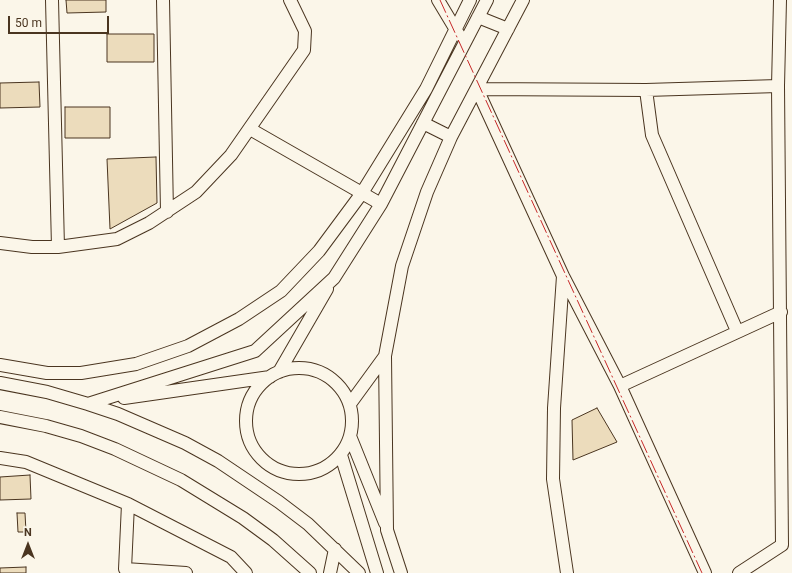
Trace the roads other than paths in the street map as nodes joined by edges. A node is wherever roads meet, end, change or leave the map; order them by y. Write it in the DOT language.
graph roads {
  1 [pos="52,0"];
  2 [pos="163,0"];
  3 [pos="290,0"];
  4 [pos="438,0"];
  5 [pos="470,0"];
  6 [pos="487,0"];
  7 [pos="523,0"];
  8 [pos="780,0"];
  9 [pos="478,17"];
  10 [pos="508,29"];
  11 [pos="456,30"];
  12 [pos="464,45"];
  13 [pos="778,86"];
  14 [pos="477,89"];
  15 [pos="646,90"];
  16 [pos="423,123"];
  17 [pos="250,129"];
  18 [pos="451,137"];
  19 [pos="362,193"];
  20 [pos="381,204"];
  21 [pos="167,212"];
  22 [pos="0,242"];
  23 [pos="58,246"];
  24 [pos="563,276"];
  25 [pos="334,278"];
  26 [pos="781,312"];
  27 [pos="737,331"];
  28 [pos="385,356"];
  29 [pos="0,365"];
  30 [pos="274,374"];
  31 [pos="0,383"];
  32 [pos="620,386"];
  33 [pos="88,404"];
  34 [pos="350,404"];
  35 [pos="0,417"];
  36 [pos="350,436"];
  37 [pos="340,455"];
  38 [pos="0,458"];
  39 [pos="128,504"];
  40 [pos="388,530"];
  41 [pos="336,549"];
  42 [pos="186,573"];
  43 [pos="246,573"];
  44 [pos="310,573"];
  45 [pos="330,573"];
  46 [pos="359,573"];
  47 [pos="377,573"];
  48 [pos="401,573"];
  49 [pos="567,573"];
  50 [pos="705,573"];
  51 [pos="740,573"];
  1 -- 23 [label="street"];
  2 -- 21 [label="street"];
  3 -- 17 [label="street"];
  4 -- 11 [label="street"];
  5 -- 11 [label="street"];
  6 -- 9 [label="street"];
  7 -- 10 [label="street"];
  8 -- 13 [label="street"];
  9 -- 10 [label="street"];
  9 -- 12 [label="street"];
  10 -- 14 [label="street"];
  11 -- 12 [label="street"];
  11 -- 19 [label="street"];
  12 -- 16 [label="street"];
  13 -- 15 [label="street"];
  13 -- 26 [label="street"];
  14 -- 15 [label="street"];
  14 -- 18 [label="street"];
  14 -- 24 [label="street"];
  15 -- 27 [label="street"];
  16 -- 18 [label="street"];
  16 -- 20 [label="street"];
  17 -- 19 [label="street"];
  17 -- 21 [label="street"];
  18 -- 28 [label="street"];
  19 -- 20 [label="street"];
  19 -- 29 [label="street"];
  20 -- 25 [label="street"];
  21 -- 23 [label="street"];
  22 -- 23 [label="street"];
  24 -- 32 [label="street"];
  24 -- 49 [label="street"];
  25 -- 30 [label="street"];
  25 -- 33 [label="street"];
  26 -- 27 [label="street"];
  26 -- 51 [label="street"];
  27 -- 32 [label="street"];
  28 -- 34 [label="street"];
  28 -- 40 [label="street"];
  30 -- 33 [label="street"];
  30 -- 34 [label="street"];
  30 -- 37 [label="street"];
  31 -- 33 [label="street"];
  32 -- 50 [label="street"];
  33 -- 41 [label="street"];
  34 -- 36 [label="street"];
  35 -- 44 [label="street"];
  36 -- 37 [label="street"];
  36 -- 40 [label="street"];
  37 -- 47 [label="street"];
  38 -- 39 [label="street"];
  39 -- 42 [label="street"];
  39 -- 43 [label="street"];
  40 -- 48 [label="street"];
  41 -- 45 [label="street"];
  41 -- 46 [label="street"];
}
